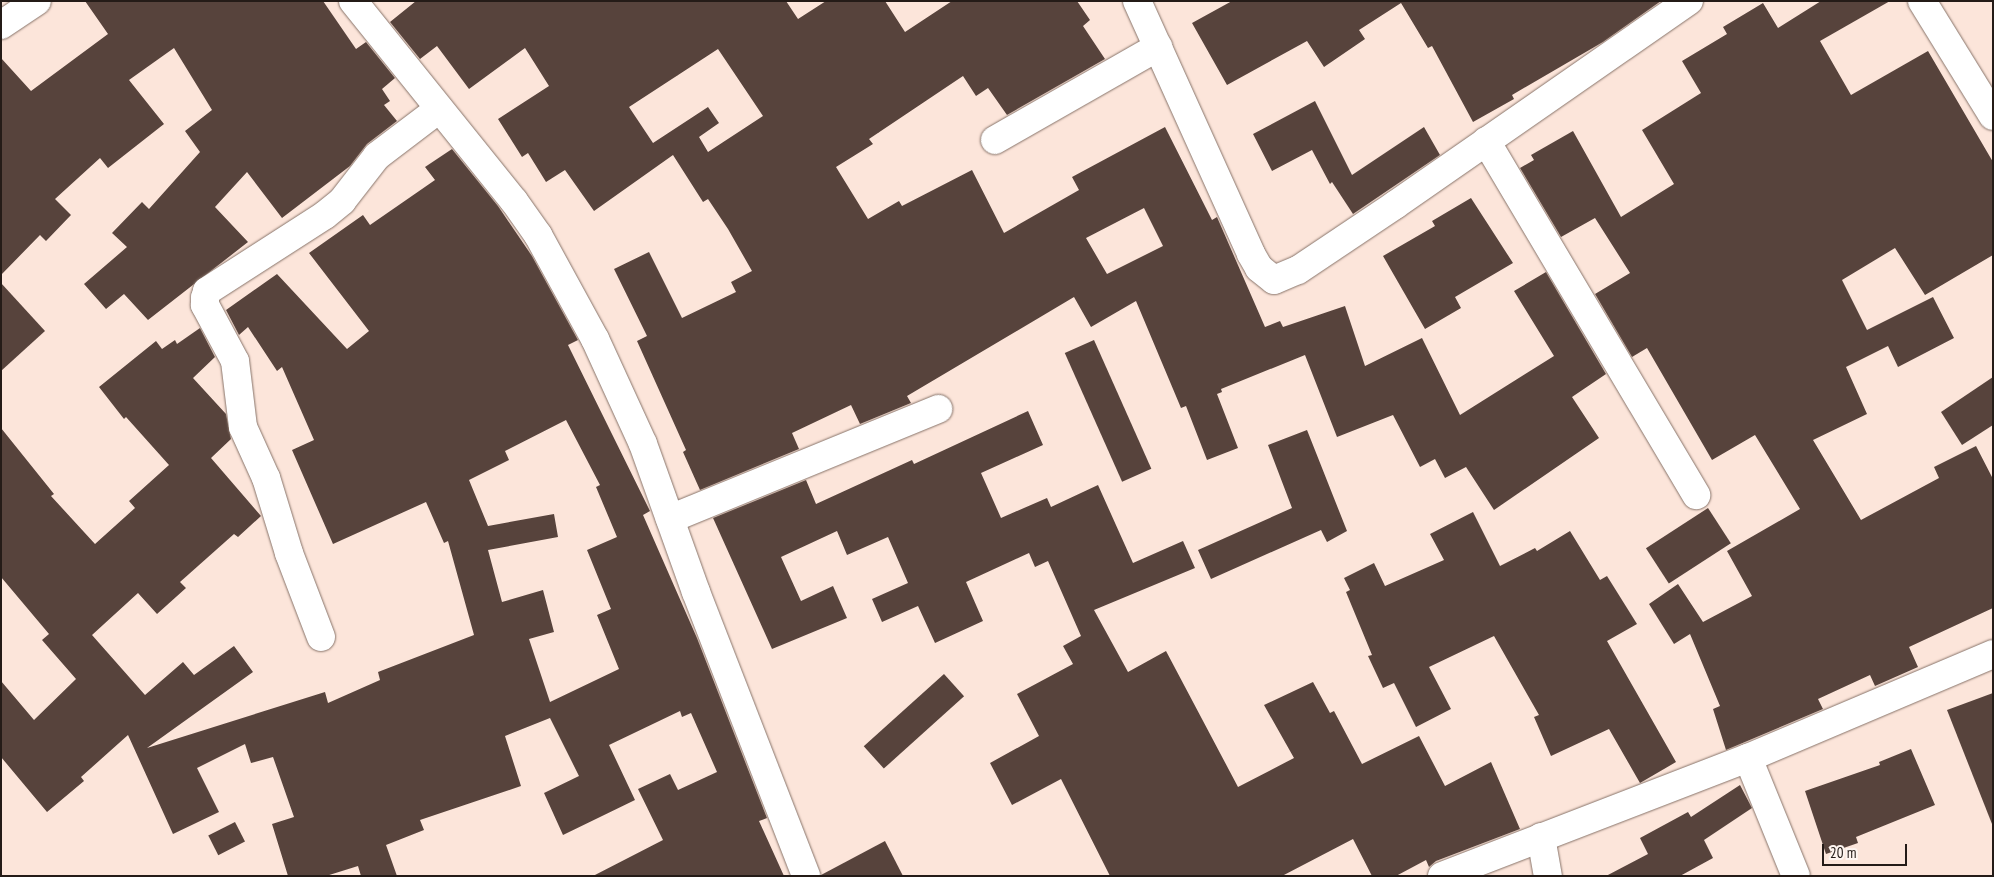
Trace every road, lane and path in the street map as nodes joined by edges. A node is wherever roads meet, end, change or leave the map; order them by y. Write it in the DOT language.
graph roads {
  1 [pos="37,1"];
  2 [pos="353,1"];
  3 [pos="1689,1"];
  4 [pos="1922,1"];
  5 [pos="1146,4"];
  6 [pos="1,25"];
  7 [pos="1158,47"];
  8 [pos="439,109"];
  9 [pos="1993,116"];
  10 [pos="995,140"];
  11 [pos="1486,141"];
  12 [pos="938,410"];
  13 [pos="1696,495"];
  14 [pos="670,518"];
  15 [pos="321,637"];
  16 [pos="1993,654"];
  17 [pos="1748,758"];
  18 [pos="1541,837"];
  19 [pos="806,876"];
  20 [pos="1442,876"];
  21 [pos="1548,876"];
  22 [pos="1796,876"];
  1 -- 6 [label="street"];
  2 -- 8 [label="street"];
  3 -- 11 [label="street"];
  4 -- 9 [label="street"];
  5 -- 7 [label="street"];
  7 -- 10 [label="street"];
  7 -- 11 [label="street"];
  8 -- 14 [label="street"];
  8 -- 15 [label="street"];
  11 -- 13 [label="street"];
  12 -- 14 [label="street"];
  14 -- 19 [label="street"];
  16 -- 17 [label="street"];
  17 -- 18 [label="street"];
  17 -- 22 [label="street"];
  18 -- 20 [label="street"];
  18 -- 21 [label="street"];
}
